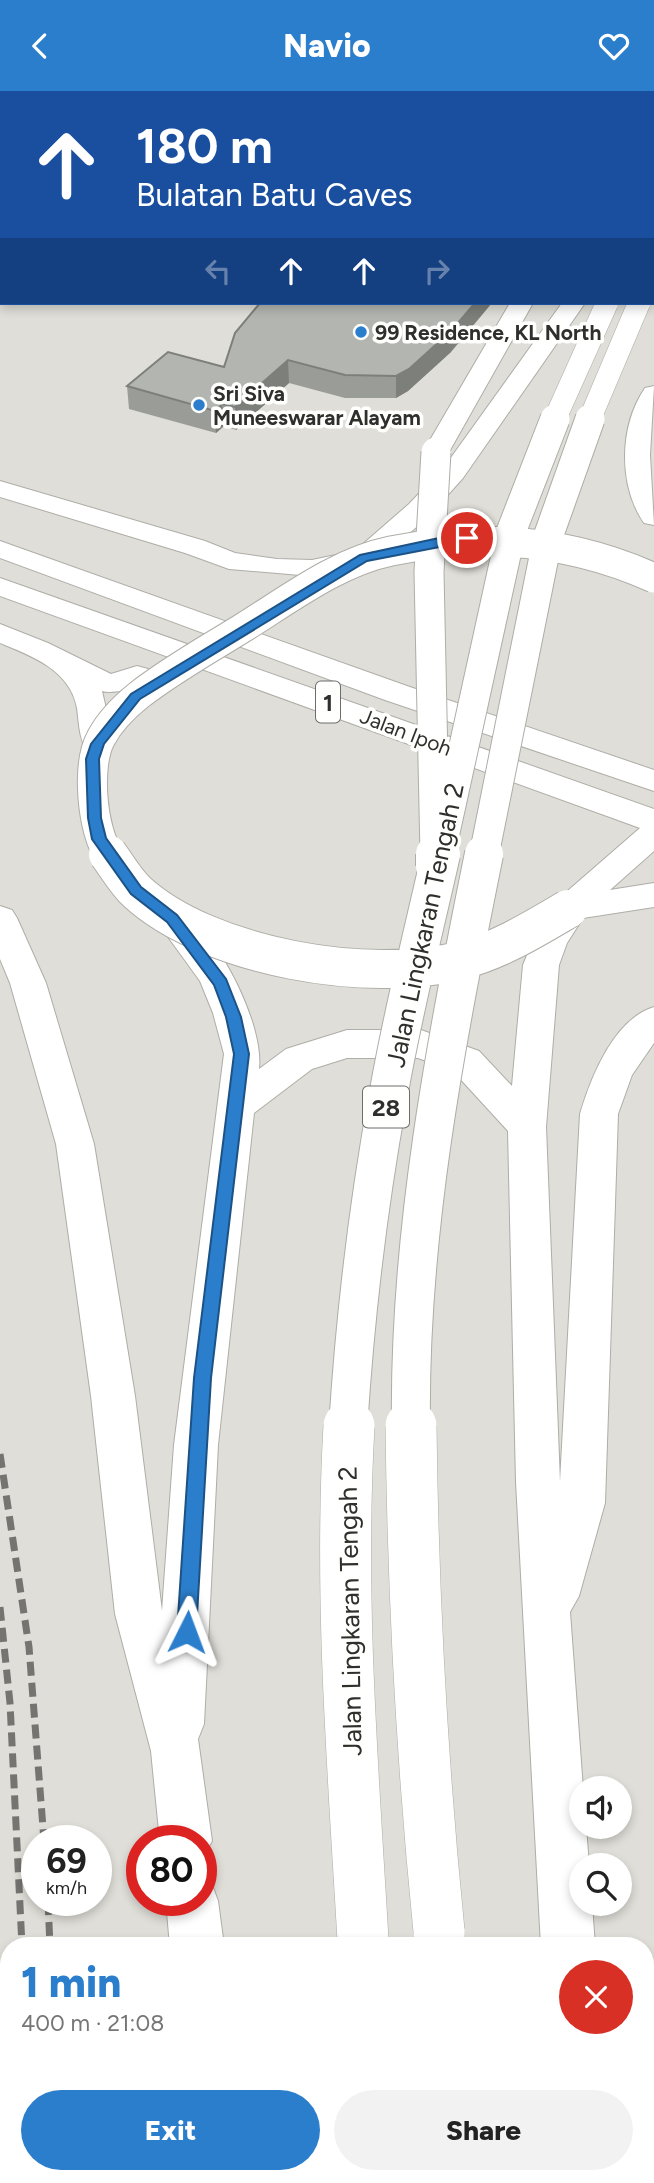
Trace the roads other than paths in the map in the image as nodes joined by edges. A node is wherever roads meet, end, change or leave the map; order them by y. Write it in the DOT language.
graph roads {
  1 [pos="520,305"];
  2 [pos="572,305"];
  3 [pos="606,305"];
  4 [pos="638,305"];
  5 [pos="654,393"];
  6 [pos="649,425"];
  7 [pos="0,489"];
  8 [pos="419,510"];
  9 [pos="654,517"];
  10 [pos="103,520"];
  11 [pos="195,547"];
  12 [pos="0,549"];
  13 [pos="364,558"];
  14 [pos="654,578"];
  15 [pos="0,586"];
  16 [pos="0,633"];
  17 [pos="61,662"];
  18 [pos="98,744"];
  19 [pos="654,781"];
  20 [pos="654,821"];
  21 [pos="654,833"];
  22 [pos="435,869"];
  23 [pos="654,895"];
  24 [pos="568,909"];
  25 [pos="0,918"];
  26 [pos="172,919"];
  27 [pos="654,1020"];
  28 [pos="235,1107"];
  29 [pos="527,1127"];
  30 [pos="547,1621"];
  31 [pos="176,1751"];
  32 [pos="184,1825"];
  33 [pos="194,1916"];
  34 [pos="196,1937"];
  35 [pos="364,1937"];
  36 [pos="440,1937"];
  37 [pos="567,1937"];
  1 -- 22 [label="main road, bridge"];
  2 -- 8 [label="main road"];
  3 -- 22 [label="main road, Jalan Lingkaran Tengah 2 / 28, bridge"];
  4 -- 36 [label="main road, Jalan Lingkaran Tengah 2 / 28, bridge"];
  5 -- 6 [label="main road"];
  6 -- 9 [label="main road"];
  7 -- 10 [label="main road"];
  8 -- 11 [label="main road"];
  8 -- 13 [label="main road"];
  10 -- 11 [label="main road"];
  10 -- 17 [label="main road"];
  11 -- 13 [label="main road"];
  12 -- 19 [label="main road, Jalan Ipoh / 1"];
  13 -- 14 [label="main road, bridge"];
  13 -- 18 [label="main road, bridge"];
  15 -- 20 [label="main road, Jalan Ipoh / 1"];
  16 -- 17 [label="main road"];
  17 -- 18 [label="main road"];
  18 -- 26 [label="main road, bridge"];
  21 -- 24 [label="main road"];
  22 -- 35 [label="main road, Jalan Lingkaran Tengah 2 / 28, bridge"];
  23 -- 24 [label="main road"];
  24 -- 26 [label="main road, bridge"];
  24 -- 29 [label="main road"];
  25 -- 31 [label="main road"];
  26 -- 28 [label="main road"];
  27 -- 30 [label="main road"];
  28 -- 29 [label="main road"];
  28 -- 31 [label="main road"];
  29 -- 30 [label="main road"];
  30 -- 37 [label="main road"];
  31 -- 32 [label="main road"];
  33 -- 34 [label="main road"];
}
